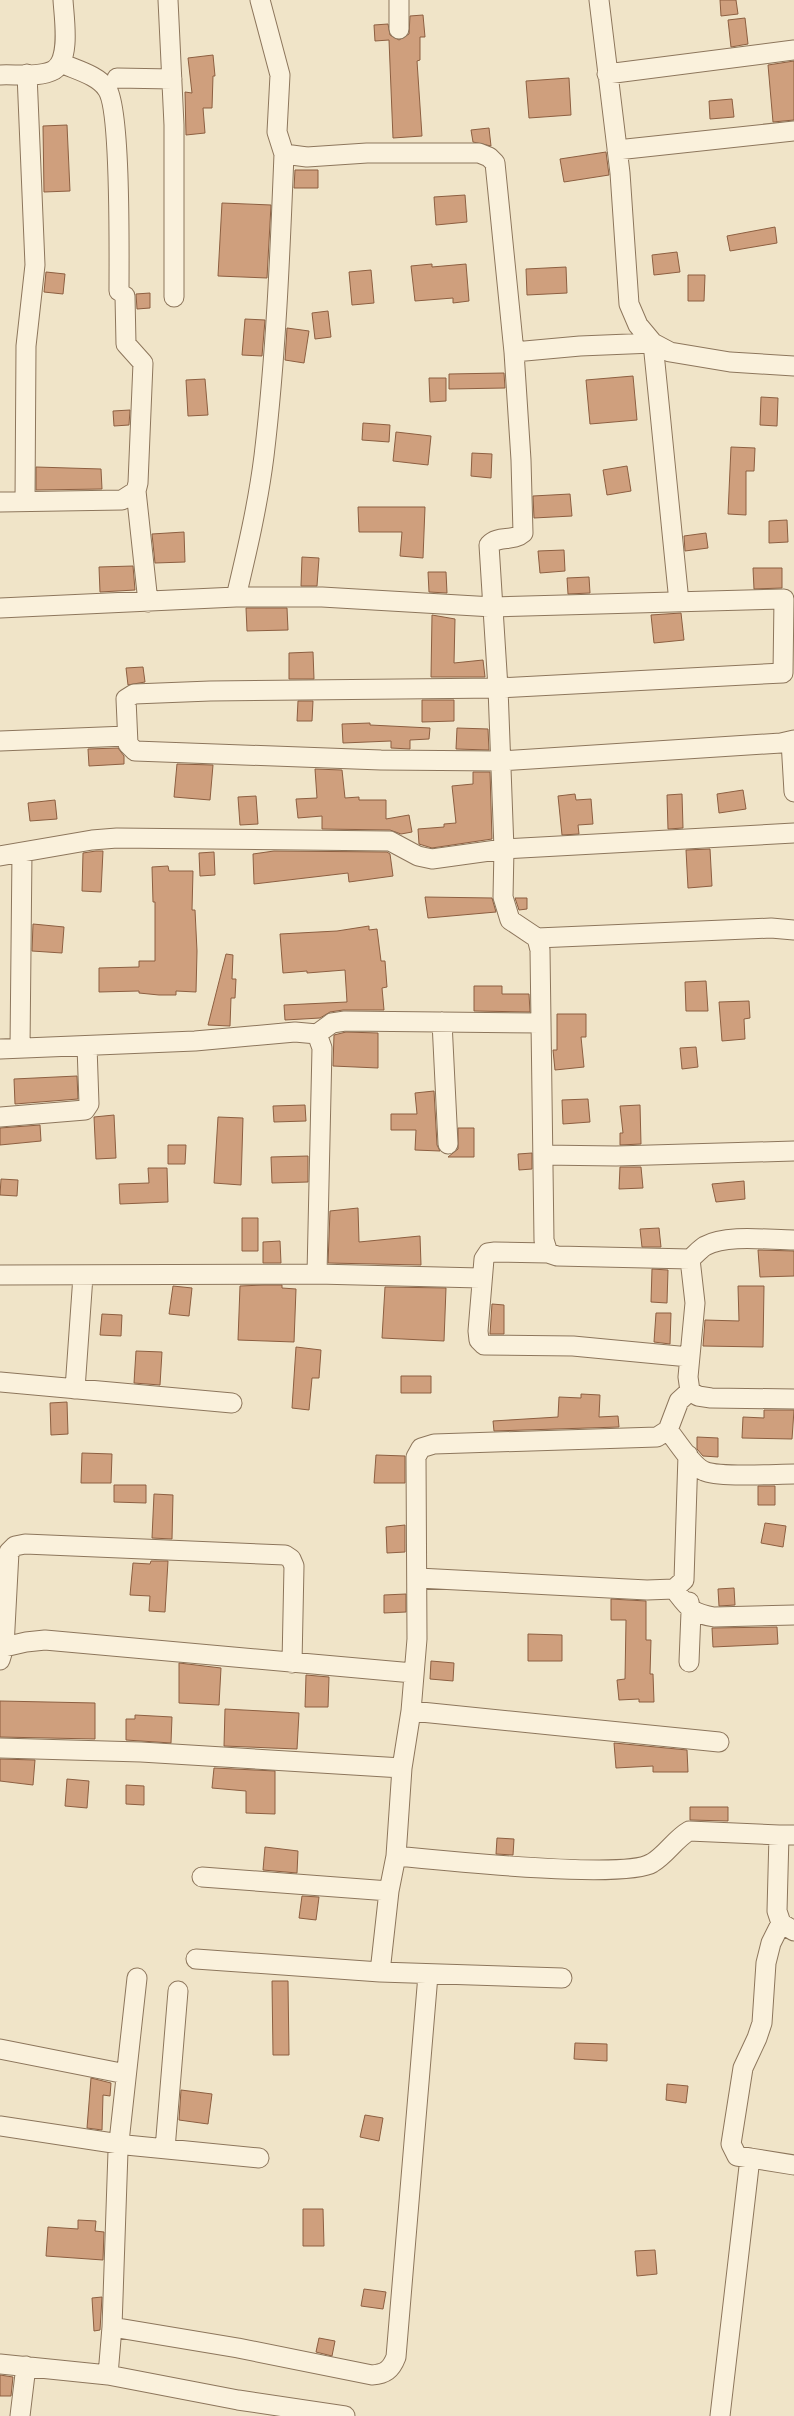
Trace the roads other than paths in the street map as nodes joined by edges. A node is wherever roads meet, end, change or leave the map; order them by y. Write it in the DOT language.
graph roads {
  1 [pos="63,0"];
  2 [pos="168,0"];
  3 [pos="260,0"];
  4 [pos="398,0"];
  5 [pos="599,0"];
  6 [pos="399,29"];
  7 [pos="794,50"];
  8 [pos="61,63"];
  9 [pos="27,74"];
  10 [pos="607,74"];
  11 [pos="0,75"];
  12 [pos="117,78"];
  13 [pos="172,79"];
  14 [pos="794,131"];
  15 [pos="617,150"];
  16 [pos="284,154"];
  17 [pos="174,297"];
  18 [pos="653,343"];
  19 [pos="514,352"];
  20 [pos="794,366"];
  21 [pos="136,491"];
  22 [pos="25,501"];
  23 [pos="0,502"];
  24 [pos="236,597"];
  25 [pos="148,602"];
  26 [pos="679,602"];
  27 [pos="493,607"];
  28 [pos="0,608"];
  29 [pos="789,635"];
  30 [pos="498,688"];
  31 [pos="128,736"];
  32 [pos="793,740"];
  33 [pos="0,741"];
  34 [pos="500,761"];
  35 [pos="794,792"];
  36 [pos="794,833"];
  37 [pos="504,849"];
  38 [pos="22,852"];
  39 [pos="0,856"];
  40 [pos="794,930"];
  41 [pos="537,938"];
  42 [pos="442,1022"];
  43 [pos="541,1023"];
  44 [pos="317,1034"];
  45 [pos="87,1046"];
  46 [pos="20,1048"];
  47 [pos="0,1049"];
  48 [pos="0,1117"];
  49 [pos="448,1144"];
  50 [pos="794,1151"];
  51 [pos="543,1155"];
  52 [pos="794,1240"];
  53 [pos="548,1253"];
  54 [pos="690,1259"];
  55 [pos="317,1274"];
  56 [pos="0,1275"];
  57 [pos="83,1276"];
  58 [pos="480,1278"];
  59 [pos="689,1357"];
  60 [pos="0,1382"];
  61 [pos="75,1389"];
  62 [pos="690,1391"];
  63 [pos="794,1399"];
  64 [pos="232,1403"];
  65 [pos="668,1430"];
  66 [pos="688,1454"];
  67 [pos="794,1474"];
  68 [pos="418,1578"];
  69 [pos="679,1584"];
  70 [pos="691,1612"];
  71 [pos="794,1615"];
  72 [pos="1,1652"];
  73 [pos="689,1662"];
  74 [pos="292,1663"];
  75 [pos="413,1673"];
  76 [pos="411,1711"];
  77 [pos="719,1742"];
  78 [pos="0,1748"];
  79 [pos="402,1768"];
  80 [pos="786,1835"];
  81 [pos="396,1856"];
  82 [pos="202,1877"];
  83 [pos="389,1891"];
  84 [pos="787,1927"];
  85 [pos="196,1958"];
  86 [pos="380,1972"];
  87 [pos="428,1975"];
  88 [pos="137,1978"];
  89 [pos="562,1978"];
  90 [pos="178,1991"];
  91 [pos="0,2049"];
  92 [pos="126,2074"];
  93 [pos="0,2126"];
  94 [pos="119,2143"];
  95 [pos="165,2149"];
  96 [pos="259,2158"];
  97 [pos="750,2158"];
  98 [pos="794,2165"];
  99 [pos="111,2339"];
  100 [pos="0,2364"];
  101 [pos="26,2366"];
  102 [pos="108,2375"];
  103 [pos="257,2410"];
  104 [pos="720,2411"];
  105 [pos="20,2416"];
  106 [pos="346,2416"];
  1 -- 8 [label="street"];
  2 -- 13 [label="street"];
  3 -- 16 [label="street"];
  4 -- 6 [label="street"];
  5 -- 10 [label="street"];
  7 -- 10 [label="street"];
  8 -- 9 [label="street"];
  8 -- 21 [label="street"];
  9 -- 11 [label="street"];
  9 -- 22 [label="street"];
  10 -- 15 [label="street"];
  12 -- 13 [label="street"];
  13 -- 17 [label="street"];
  14 -- 15 [label="street"];
  15 -- 18 [label="street"];
  16 -- 19 [label="street"];
  16 -- 24 [label="street"];
  18 -- 19 [label="street"];
  18 -- 20 [label="street"];
  18 -- 26 [label="street"];
  19 -- 27 [label="street"];
  21 -- 22 [label="street"];
  21 -- 25 [label="street"];
  22 -- 23 [label="street"];
  24 -- 25 [label="street"];
  24 -- 27 [label="street"];
  25 -- 28 [label="street"];
  26 -- 27 [label="street"];
  26 -- 29 [label="street"];
  27 -- 30 [label="street"];
  29 -- 30 [label="street"];
  30 -- 31 [label="street"];
  30 -- 34 [label="street"];
  31 -- 33 [label="street"];
  31 -- 34 [label="street"];
  32 -- 34 [label="street"];
  32 -- 35 [label="street"];
  34 -- 37 [label="street"];
  36 -- 37 [label="street"];
  37 -- 38 [label="street"];
  37 -- 41 [label="street"];
  38 -- 39 [label="street"];
  38 -- 46 [label="street"];
  40 -- 41 [label="street"];
  41 -- 43 [label="street"];
  42 -- 43 [label="street"];
  42 -- 44 [label="street"];
  42 -- 49 [label="street"];
  43 -- 51 [label="street"];
  44 -- 45 [label="street"];
  44 -- 55 [label="street"];
  45 -- 46 [label="street"];
  45 -- 48 [label="street"];
  46 -- 47 [label="street"];
  50 -- 51 [label="street"];
  51 -- 53 [label="street"];
  52 -- 54 [label="street"];
  53 -- 54 [label="street"];
  53 -- 58 [label="street"];
  54 -- 59 [label="street"];
  55 -- 57 [label="street"];
  55 -- 58 [label="street"];
  56 -- 57 [label="street"];
  57 -- 61 [label="street"];
  58 -- 59 [label="street"];
  59 -- 62 [label="street"];
  60 -- 61 [label="street"];
  61 -- 64 [label="street"];
  62 -- 63 [label="street"];
  62 -- 65 [label="street"];
  65 -- 66 [label="street"];
  65 -- 68 [label="street"];
  66 -- 67 [label="street"];
  66 -- 69 [label="street"];
  68 -- 69 [label="street"];
  68 -- 75 [label="street"];
  69 -- 70 [label="street"];
  70 -- 71 [label="street"];
  70 -- 73 [label="street"];
  72 -- 74 [label="street"];
  72 -- 74 [label="street"];
  74 -- 75 [label="street"];
  75 -- 76 [label="street"];
  76 -- 77 [label="street"];
  76 -- 79 [label="street"];
  78 -- 79 [label="street"];
  79 -- 81 [label="street"];
  80 -- 81 [label="street"];
  80 -- 84 [label="street"];
  81 -- 83 [label="street"];
  82 -- 83 [label="street"];
  83 -- 86 [label="street"];
  84 -- 97 [label="street"];
  85 -- 86 [label="street"];
  86 -- 87 [label="street"];
  87 -- 89 [label="street"];
  87 -- 99 [label="street"];
  88 -- 92 [label="street"];
  90 -- 95 [label="street"];
  91 -- 92 [label="street"];
  92 -- 94 [label="street"];
  93 -- 94 [label="street"];
  94 -- 95 [label="street"];
  94 -- 99 [label="street"];
  95 -- 96 [label="street"];
  97 -- 98 [label="street"];
  97 -- 104 [label="street"];
  99 -- 102 [label="street"];
  100 -- 101 [label="street"];
  101 -- 102 [label="street"];
  101 -- 105 [label="street"];
  102 -- 103 [label="street"];
  103 -- 106 [label="street"];
}
